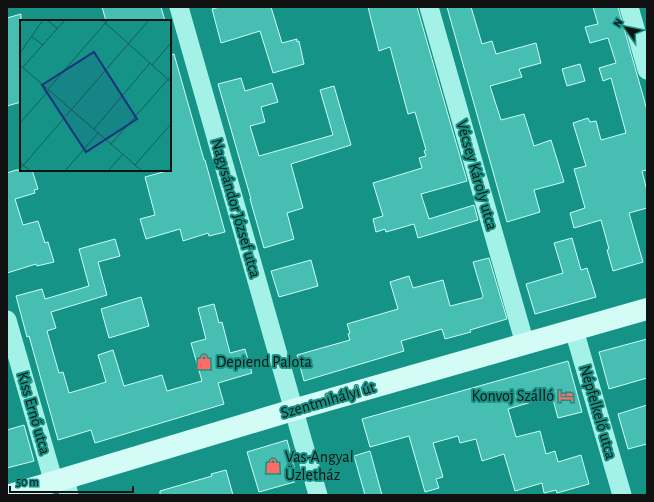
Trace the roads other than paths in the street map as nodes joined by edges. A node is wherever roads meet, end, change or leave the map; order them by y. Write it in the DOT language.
graph roads {
  1 [pos="179,7"];
  2 [pos="428,7"];
  3 [pos="629,7"];
  4 [pos="647,70"];
  5 [pos="647,309"];
  6 [pos="7,320"];
  7 [pos="574,330"];
  8 [pos="525,344"];
  9 [pos="293,410"];
  10 [pos="62,486"];
  11 [pos="10,495"];
  12 [pos="318,495"];
  13 [pos="622,495"];
  1 -- 9 [label="street, Nagysándor József utca"];
  2 -- 8 [label="street, Vécsey Károly utca"];
  3 -- 4 [label="street"];
  5 -- 7 [label="main road, Szentmihályi út"];
  6 -- 10 [label="street, Kiss Ernő utca"];
  7 -- 8 [label="main road, Szentmihályi út"];
  7 -- 13 [label="street, Népfelkelő utca"];
  8 -- 9 [label="main road, Szentmihályi út"];
  9 -- 10 [label="main road, Szentmihályi út"];
  9 -- 12 [label="street, Nagysándor József utca"];
  10 -- 11 [label="main road, Szentmihályi út"];
}
